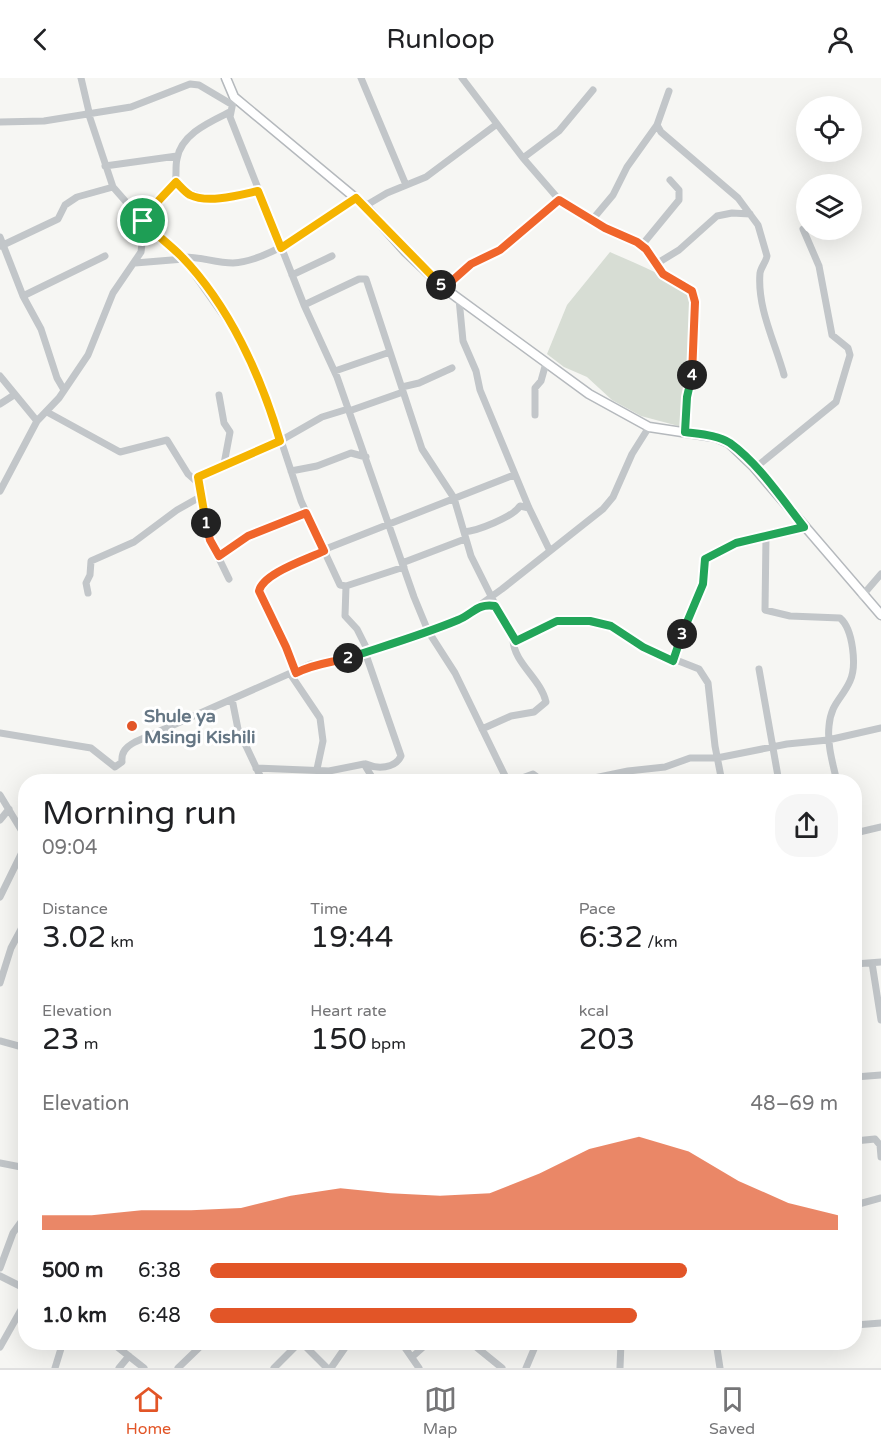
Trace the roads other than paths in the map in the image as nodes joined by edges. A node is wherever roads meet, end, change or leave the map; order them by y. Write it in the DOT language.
graph roads {
  1 [pos="81,78"];
  2 [pos="226,78"];
  3 [pos="361,78"];
  4 [pos="462,78"];
  5 [pos="593,90"];
  6 [pos="669,91"];
  7 [pos="232,105"];
  8 [pos="89,112"];
  9 [pos="0,122"];
  10 [pos="496,124"];
  11 [pos="657,125"];
  12 [pos="177,156"];
  13 [pos="523,158"];
  14 [pos="105,166"];
  15 [pos="670,180"];
  16 [pos="176,182"];
  17 [pos="406,185"];
  18 [pos="113,187"];
  19 [pos="258,191"];
  20 [pos="356,198"];
  21 [pos="559,200"];
  22 [pos="365,206"];
  23 [pos="750,214"];
  24 [pos="592,220"];
  25 [pos="143,221"];
  26 [pos="807,240"];
  27 [pos="1,243"];
  28 [pos="642,245"];
  29 [pos="281,248"];
  30 [pos="105,256"];
  31 [pos="332,256"];
  32 [pos="183,258"];
  33 [pos="135,263"];
  34 [pos="656,264"];
  35 [pos="292,275"];
  36 [pos="444,288"];
  37 [pos="23,296"];
  38 [pos="459,299"];
  39 [pos="304,305"];
  40 [pos="390,352"];
  41 [pos="546,363"];
  42 [pos="452,368"];
  43 [pos="335,371"];
  44 [pos="784,375"];
  45 [pos="0,376"];
  46 [pos="402,389"];
  47 [pos="64,390"];
  48 [pos="14,394"];
  49 [pos="219,395"];
  50 [pos="0,404"];
  51 [pos="348,410"];
  52 [pos="47,412"];
  53 [pos="535,415"];
  54 [pos="37,421"];
  55 [pos="649,427"];
  56 [pos="685,432"];
  57 [pos="280,441"];
  58 [pos="366,457"];
  59 [pos="224,464"];
  60 [pos="755,468"];
  61 [pos="291,471"];
  62 [pos="514,475"];
  63 [pos="197,482"];
  64 [pos="0,491"];
  65 [pos="200,497"];
  66 [pos="454,498"];
  67 [pos="529,508"];
  68 [pos="306,513"];
  69 [pos="389,525"];
  70 [pos="804,527"];
  71 [pos="465,536"];
  72 [pos="766,536"];
  73 [pos="324,551"];
  74 [pos="550,551"];
  75 [pos="219,556"];
  76 [pos="403,565"];
  77 [pos="881,574"];
  78 [pos="230,579"];
  79 [pos="346,586"];
  80 [pos="88,593"];
  81 [pos="862,596"];
  82 [pos="492,597"];
  83 [pos="480,605"];
  84 [pos="495,606"];
  85 [pos="881,615"];
  86 [pos="429,631"];
  87 [pos="513,640"];
  88 [pos="366,652"];
  89 [pos="673,661"];
  90 [pos="759,669"];
  91 [pos="294,674"];
  92 [pos="232,699"];
  93 [pos="881,728"];
  94 [pos="482,729"];
  95 [pos="0,734"];
  96 [pos="828,740"];
  97 [pos="773,748"];
  98 [pos="717,758"];
  99 [pos="366,764"];
  100 [pos="256,768"];
  101 [pos="317,769"];
  102 [pos="259,774"];
  103 [pos="371,774"];
  104 [pos="505,774"];
  105 [pos="614,774"];
  106 [pos="720,774"];
  107 [pos="778,774"];
  108 [pos="835,774"];
  109 [pos="0,795"];
  110 [pos="9,809"];
  111 [pos="0,820"];
  112 [pos="18,824"];
  113 [pos="881,827"];
  114 [pos="862,831"];
  115 [pos="18,860"];
  116 [pos="0,897"];
  117 [pos="18,934"];
  118 [pos="881,962"];
  119 [pos="872,963"];
  120 [pos="862,964"];
  121 [pos="0,983"];
  122 [pos="881,1020"];
  123 [pos="0,1041"];
  124 [pos="18,1046"];
  125 [pos="881,1075"];
  126 [pos="862,1076"];
  127 [pos="862,1140"];
  128 [pos="881,1157"];
  129 [pos="0,1163"];
  130 [pos="18,1166"];
  131 [pos="881,1198"];
  132 [pos="862,1203"];
  133 [pos="18,1226"];
  134 [pos="0,1268"];
  135 [pos="0,1276"];
  136 [pos="18,1285"];
  137 [pos="18,1315"];
  138 [pos="881,1323"];
  139 [pos="862,1324"];
  140 [pos="0,1347"];
  141 [pos="61,1350"];
  142 [pos="121,1350"];
  143 [pos="197,1350"];
  144 [pos="294,1350"];
  145 [pos="309,1350"];
  146 [pos="344,1350"];
  147 [pos="406,1350"];
  148 [pos="420,1350"];
  149 [pos="480,1350"];
  150 [pos="534,1350"];
  151 [pos="621,1350"];
  152 [pos="717,1350"];
  153 [pos="129,1356"];
  154 [pos="412,1357"];
  155 [pos="55,1368"];
  156 [pos="119,1368"];
  157 [pos="144,1368"];
  158 [pos="178,1368"];
  159 [pos="274,1368"];
  160 [pos="327,1368"];
  161 [pos="332,1368"];
  162 [pos="419,1368"];
  163 [pos="502,1368"];
  164 [pos="526,1368"];
  165 [pos="620,1368"];
  166 [pos="720,1368"];
  1 -- 8 [label="street"];
  2 -- 7 [label="main road"];
  3 -- 17 [label="street"];
  4 -- 10 [label="street"];
  5 -- 13 [label="street"];
  6 -- 11 [label="street"];
  7 -- 8 [label="street"];
  7 -- 12 [label="street"];
  7 -- 19 [label="street"];
  7 -- 20 [label="main road"];
  8 -- 9 [label="street"];
  8 -- 14 [label="street"];
  10 -- 13 [label="street"];
  10 -- 17 [label="street"];
  11 -- 23 [label="street"];
  11 -- 24 [label="street"];
  12 -- 14 [label="street"];
  12 -- 16 [label="street"];
  13 -- 21 [label="street"];
  14 -- 18 [label="street"];
  15 -- 28 [label="street"];
  16 -- 19 [label="street"];
  16 -- 25 [label="street"];
  17 -- 22 [label="street"];
  18 -- 25 [label="street"];
  18 -- 27 [label="street"];
  19 -- 29 [label="street"];
  20 -- 22 [label="main road"];
  20 -- 29 [label="street"];
  21 -- 24 [label="street"];
  21 -- 36 [label="street"];
  22 -- 36 [label="main road"];
  23 -- 34 [label="street"];
  23 -- 44 [label="street"];
  24 -- 28 [label="street"];
  25 -- 32 [label="street"];
  25 -- 33 [label="street"];
  26 -- 60 [label="street"];
  27 -- 37 [label="street"];
  28 -- 34 [label="street"];
  29 -- 32 [label="street"];
  29 -- 35 [label="street"];
  30 -- 37 [label="street"];
  31 -- 35 [label="street"];
  32 -- 33 [label="street"];
  32 -- 57 [label="street"];
  33 -- 47 [label="street"];
  34 -- 56 [label="street"];
  35 -- 39 [label="street"];
  36 -- 38 [label="main road"];
  37 -- 47 [label="street"];
  38 -- 41 [label="main road"];
  38 -- 62 [label="street"];
  39 -- 40 [label="street"];
  39 -- 43 [label="street"];
  40 -- 43 [label="street"];
  40 -- 46 [label="street"];
  41 -- 53 [label="street"];
  41 -- 55 [label="main road"];
  42 -- 46 [label="street"];
  43 -- 51 [label="street"];
  45 -- 48 [label="street"];
  46 -- 51 [label="street"];
  46 -- 66 [label="street"];
  47 -- 52 [label="street"];
  48 -- 50 [label="street"];
  48 -- 54 [label="street"];
  49 -- 59 [label="street"];
  51 -- 57 [label="street"];
  51 -- 58 [label="street"];
  52 -- 54 [label="street"];
  52 -- 63 [label="street"];
  54 -- 64 [label="street"];
  55 -- 56 [label="main road"];
  55 -- 74 [label="street"];
  56 -- 60 [label="main road"];
  57 -- 59 [label="street"];
  57 -- 61 [label="street"];
  58 -- 61 [label="street"];
  58 -- 69 [label="street"];
  59 -- 63 [label="street"];
  60 -- 70 [label="main road"];
  61 -- 68 [label="street"];
  62 -- 66 [label="street"];
  62 -- 67 [label="street"];
  63 -- 65 [label="street"];
  65 -- 75 [label="street"];
  65 -- 80 [label="street"];
  66 -- 69 [label="street"];
  66 -- 71 [label="street"];
  67 -- 71 [label="street"];
  67 -- 74 [label="street"];
  68 -- 73 [label="street"];
  68 -- 75 [label="street"];
  69 -- 73 [label="street"];
  69 -- 76 [label="street"];
  70 -- 72 [label="street"];
  70 -- 81 [label="main road"];
  71 -- 76 [label="street"];
  71 -- 82 [label="street"];
  72 -- 89 [label="street"];
  72 -- 96 [label="street"];
  73 -- 79 [label="street"];
  73 -- 91 [label="street"];
  74 -- 82 [label="street"];
  75 -- 78 [label="street"];
  76 -- 79 [label="street"];
  76 -- 86 [label="street"];
  77 -- 81 [label="street"];
  79 -- 88 [label="street"];
  81 -- 85 [label="main road"];
  82 -- 83 [label="street"];
  82 -- 84 [label="street"];
  83 -- 84 [label="street"];
  83 -- 86 [label="street"];
  84 -- 87 [label="street"];
  86 -- 88 [label="street"];
  86 -- 94 [label="street"];
  87 -- 89 [label="street"];
  87 -- 94 [label="street"];
  88 -- 91 [label="street"];
  88 -- 99 [label="street"];
  89 -- 98 [label="street"];
  90 -- 97 [label="street"];
  91 -- 92 [label="street"];
  91 -- 101 [label="street"];
  92 -- 95 [label="street"];
  92 -- 100 [label="street"];
  93 -- 96 [label="street"];
  94 -- 104 [label="street"];
  96 -- 97 [label="street"];
  96 -- 108 [label="street"];
  97 -- 98 [label="street"];
  97 -- 107 [label="street"];
  98 -- 105 [label="street"];
  98 -- 106 [label="street"];
  99 -- 101 [label="street"];
  99 -- 103 [label="street"];
  100 -- 101 [label="street"];
  100 -- 102 [label="street"];
  109 -- 110 [label="street"];
  110 -- 111 [label="street"];
  110 -- 112 [label="street"];
  113 -- 114 [label="street"];
  115 -- 116 [label="street"];
  117 -- 121 [label="street"];
  118 -- 119 [label="street"];
  119 -- 120 [label="street"];
  119 -- 122 [label="street"];
  123 -- 124 [label="street"];
  125 -- 126 [label="street"];
  127 -- 128 [label="street"];
  129 -- 130 [label="street"];
  131 -- 132 [label="street"];
  133 -- 134 [label="street"];
  135 -- 136 [label="street"];
  137 -- 140 [label="street"];
  138 -- 139 [label="street"];
  141 -- 155 [label="street"];
  142 -- 153 [label="street"];
  143 -- 158 [label="street"];
  144 -- 159 [label="street"];
  145 -- 160 [label="street"];
  146 -- 161 [label="street"];
  147 -- 154 [label="street"];
  148 -- 154 [label="street"];
  149 -- 163 [label="street"];
  150 -- 164 [label="street"];
  151 -- 165 [label="street"];
  152 -- 166 [label="street"];
  153 -- 156 [label="street"];
  153 -- 157 [label="street"];
  154 -- 162 [label="street"];
}
